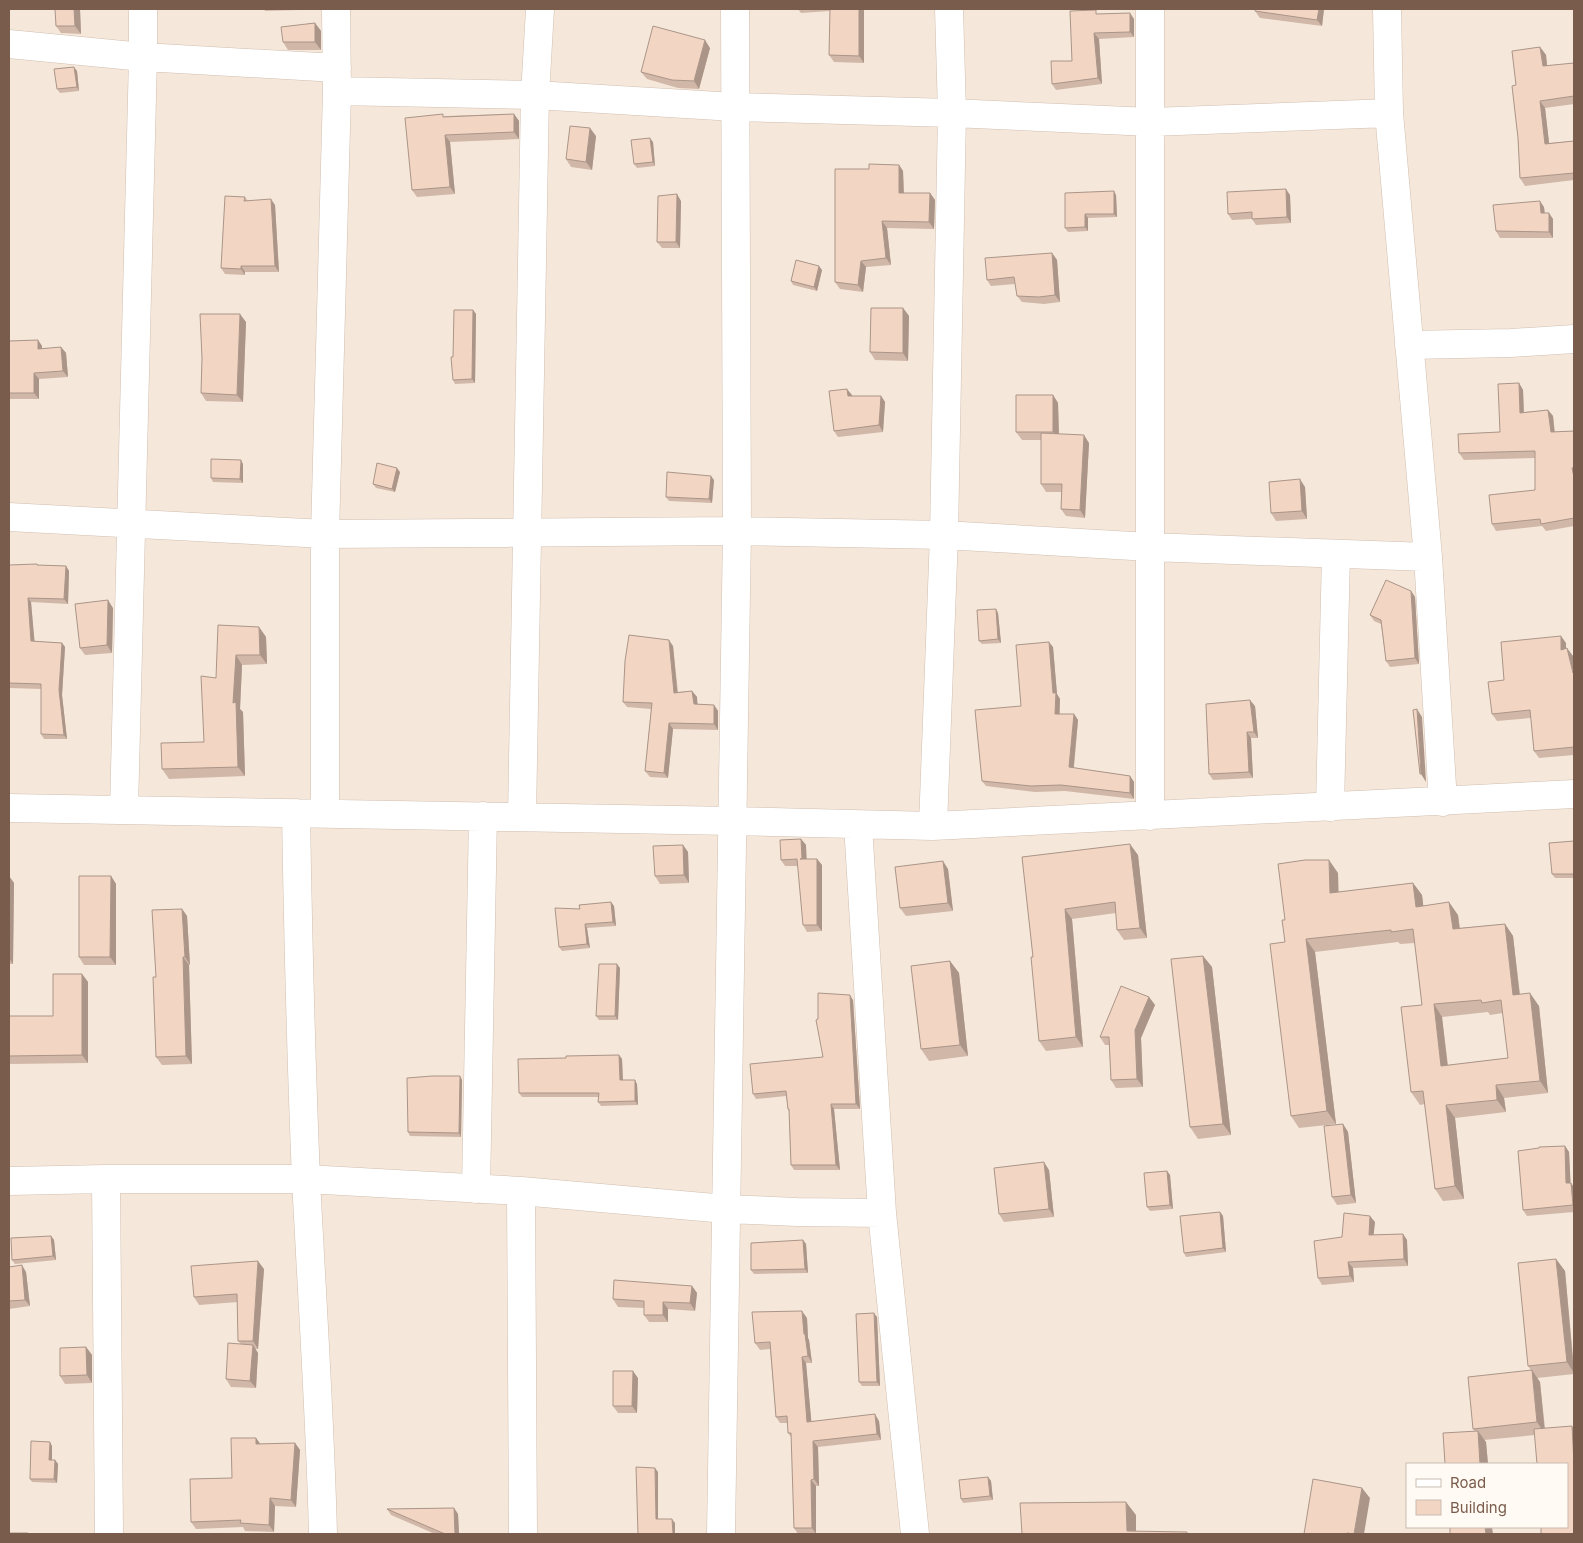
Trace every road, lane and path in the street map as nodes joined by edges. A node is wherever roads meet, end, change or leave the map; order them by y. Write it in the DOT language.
graph roads {
  1 [pos="143,9"];
  2 [pos="336,9"];
  3 [pos="540,9"];
  4 [pos="735,9"];
  5 [pos="949,9"];
  6 [pos="1150,9"];
  7 [pos="1387,9"];
  8 [pos="9,44"];
  9 [pos="143,57"];
  10 [pos="337,79"];
  11 [pos="535,95"];
  12 [pos="735,107"];
  13 [pos="952,112"];
  14 [pos="1389,112"];
  15 [pos="1151,122"];
  16 [pos="1574,339"];
  17 [pos="1409,345"];
  18 [pos="9,517"];
  19 [pos="130,524"];
  20 [pos="737,530"];
  21 [pos="526,531"];
  22 [pos="324,534"];
  23 [pos="944,535"];
  24 [pos="1150,546"];
  25 [pos="1336,554"];
  26 [pos="1428,557"];
  27 [pos="1574,794"];
  28 [pos="1443,802"];
  29 [pos="1330,807"];
  30 [pos="9,808"];
  31 [pos="124,810"];
  32 [pos="296,813"];
  33 [pos="325,813"];
  34 [pos="484,816"];
  35 [pos="1150,816"];
  36 [pos="522,817"];
  37 [pos="733,820"];
  38 [pos="858,825"];
  39 [pos="933,826"];
  40 [pos="106,1179"];
  41 [pos="306,1179"];
  42 [pos="9,1181"];
  43 [pos="476,1189"];
  44 [pos="521,1191"];
  45 [pos="726,1208"];
  46 [pos="882,1213"];
  47 [pos="108,1534"];
  48 [pos="323,1534"];
  49 [pos="523,1534"];
  50 [pos="721,1534"];
  51 [pos="915,1534"];
  1 -- 9 [label="street"];
  2 -- 10 [label="street"];
  3 -- 11 [label="street"];
  4 -- 12 [label="street"];
  5 -- 13 [label="street"];
  6 -- 15 [label="street"];
  7 -- 14 [label="street"];
  8 -- 9 [label="street"];
  9 -- 10 [label="street"];
  9 -- 19 [label="street"];
  10 -- 11 [label="street"];
  10 -- 22 [label="street"];
  11 -- 12 [label="street"];
  11 -- 21 [label="street"];
  12 -- 13 [label="street"];
  12 -- 20 [label="street"];
  13 -- 15 [label="street"];
  13 -- 23 [label="street"];
  14 -- 15 [label="street"];
  14 -- 17 [label="street"];
  15 -- 24 [label="street"];
  16 -- 17 [label="street"];
  17 -- 26 [label="street"];
  18 -- 19 [label="street"];
  19 -- 22 [label="street"];
  19 -- 31 [label="street"];
  20 -- 21 [label="street"];
  20 -- 23 [label="street"];
  20 -- 37 [label="street"];
  21 -- 22 [label="street"];
  21 -- 36 [label="street"];
  22 -- 33 [label="street"];
  23 -- 24 [label="street"];
  23 -- 39 [label="street"];
  24 -- 25 [label="street"];
  24 -- 35 [label="street"];
  25 -- 26 [label="street"];
  25 -- 29 [label="street"];
  26 -- 28 [label="street"];
  27 -- 28 [label="street"];
  28 -- 29 [label="street"];
  29 -- 35 [label="street"];
  30 -- 31 [label="street"];
  31 -- 32 [label="street"];
  32 -- 33 [label="street"];
  32 -- 41 [label="street"];
  33 -- 34 [label="street"];
  34 -- 36 [label="street"];
  34 -- 43 [label="street"];
  35 -- 39 [label="street"];
  36 -- 37 [label="street"];
  37 -- 38 [label="street"];
  37 -- 45 [label="street"];
  38 -- 39 [label="street"];
  38 -- 46 [label="street"];
  40 -- 41 [label="street"];
  40 -- 42 [label="street"];
  40 -- 47 [label="street"];
  41 -- 43 [label="street"];
  41 -- 48 [label="street"];
  43 -- 44 [label="street"];
  44 -- 45 [label="street"];
  44 -- 49 [label="street"];
  45 -- 46 [label="street"];
  45 -- 50 [label="street"];
  46 -- 51 [label="street"];
}
